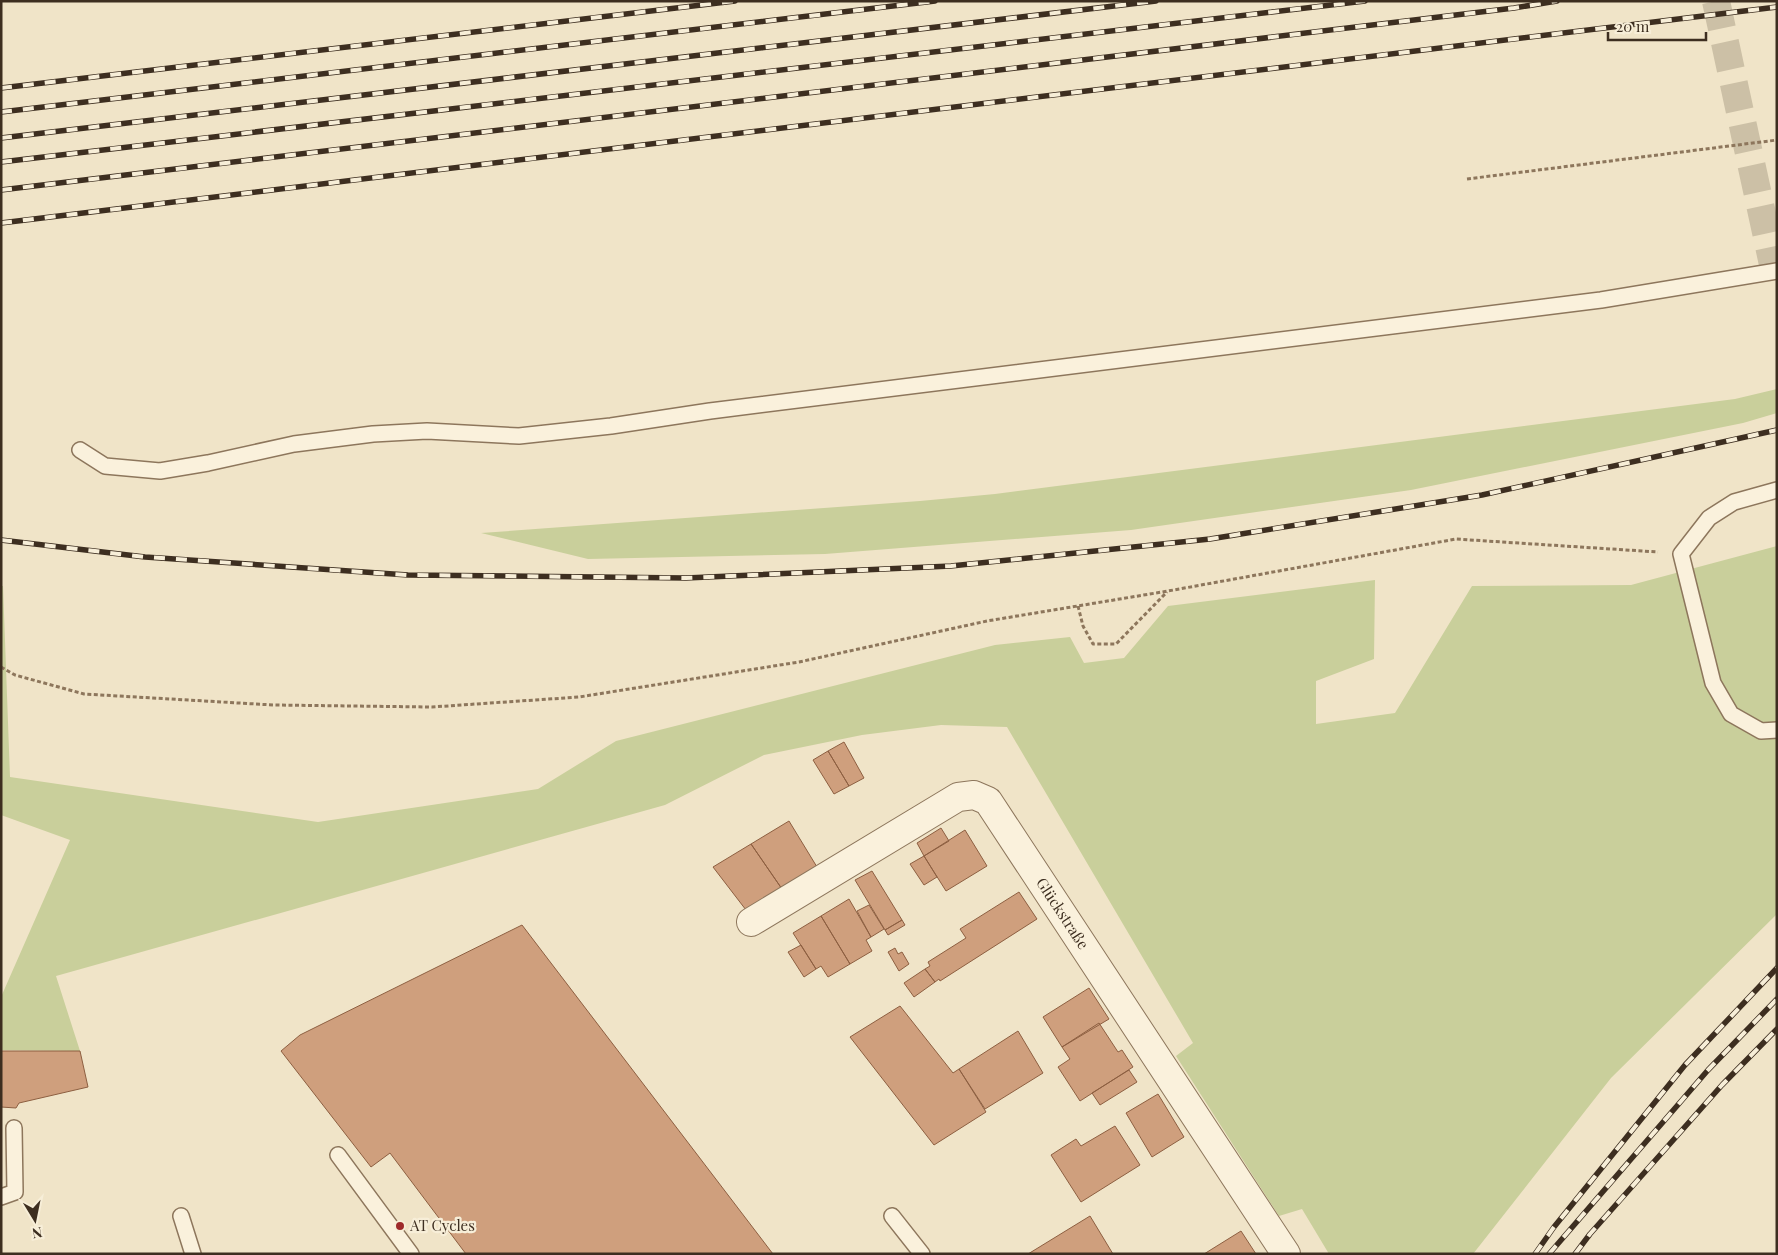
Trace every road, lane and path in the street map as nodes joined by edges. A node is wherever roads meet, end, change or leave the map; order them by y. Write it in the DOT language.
graph roads {
  1 [pos="1777,140"];
  2 [pos="1468,179"];
  3 [pos="1777,271"];
  4 [pos="80,450"];
  5 [pos="1777,490"];
  6 [pos="1681,554"];
  7 [pos="1168,591"];
  8 [pos="1078,606"];
  9 [pos="1,667"];
  10 [pos="1777,730"];
  11 [pos="751,922"];
  12 [pos="14,1128"];
  13 [pos="338,1155"];
  14 [pos="1,1197"];
  15 [pos="181,1216"];
  16 [pos="892,1216"];
  17 [pos="193,1254"];
  18 [pos="411,1254"];
  19 [pos="922,1254"];
  20 [pos="1286,1254"];
  1 -- 2 [label="path"];
  3 -- 4 [label="lane"];
  5 -- 6 [label="lane"];
  6 -- 7 [label="path"];
  6 -- 10 [label="lane"];
  7 -- 8 [label="path"];
  7 -- 8 [label="path"];
  8 -- 9 [label="path"];
  11 -- 20 [label="street, Glückstraße"];
  12 -- 14 [label="lane"];
  13 -- 18 [label="lane"];
  15 -- 17 [label="lane"];
  16 -- 19 [label="lane"];
}
